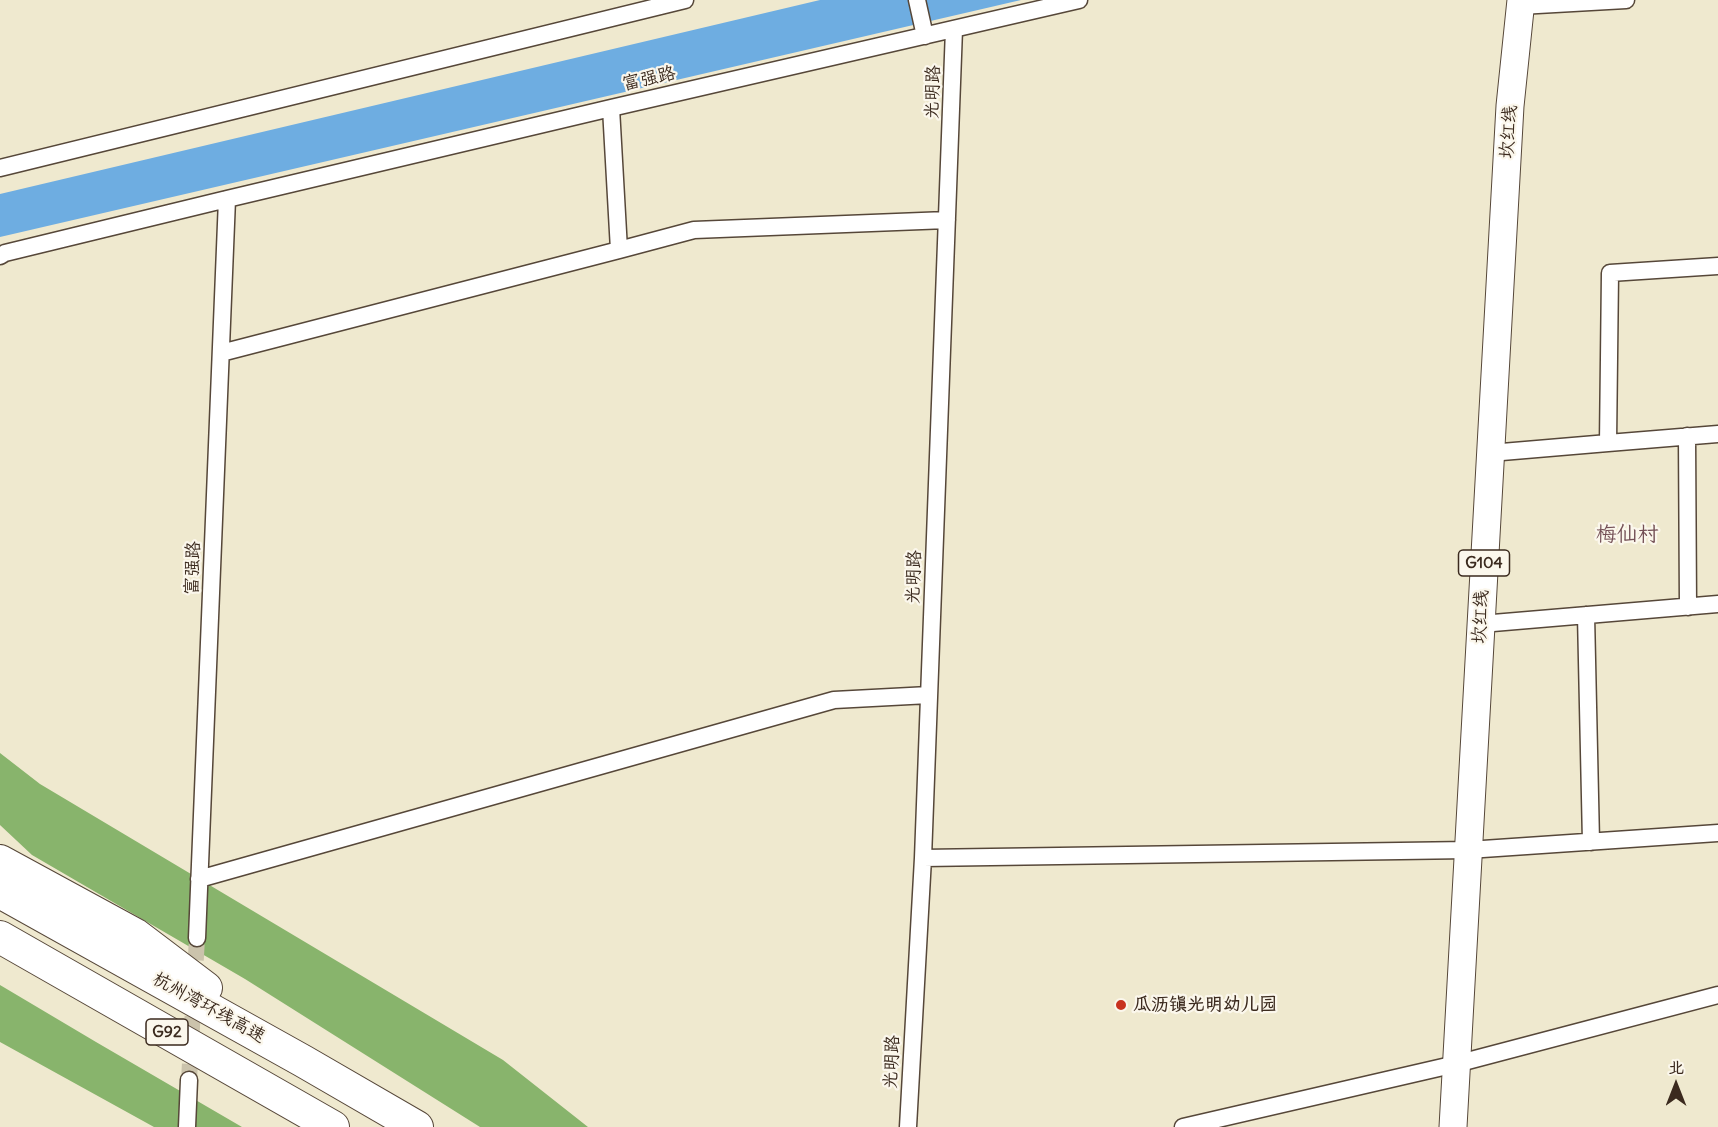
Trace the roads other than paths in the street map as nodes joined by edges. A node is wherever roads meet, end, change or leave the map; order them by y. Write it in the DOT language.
graph roads {
  1 [pos="685,0"];
  2 [pos="917,0"];
  3 [pos="1079,0"];
  4 [pos="1626,0"];
  5 [pos="1521,3"];
  6 [pos="954,29"];
  7 [pos="924,32"];
  8 [pos="610,108"];
  9 [pos="0,168"];
  10 [pos="227,199"];
  11 [pos="947,220"];
  12 [pos="619,250"];
  13 [pos="0,255"];
  14 [pos="1718,266"];
  15 [pos="221,353"];
  16 [pos="1718,434"];
  17 [pos="1687,436"];
  18 [pos="1608,443"];
  19 [pos="1490,453"];
  20 [pos="1718,604"];
  21 [pos="1688,607"];
  22 [pos="1586,615"];
  23 [pos="1481,624"];
  24 [pos="929,695"];
  25 [pos="1718,833"];
  26 [pos="1591,842"];
  27 [pos="1468,850"];
  28 [pos="923,858"];
  29 [pos="0,861"];
  30 [pos="199,879"];
  31 [pos="0,892"];
  32 [pos="0,937"];
  33 [pos="197,938"];
  34 [pos="1718,995"];
  35 [pos="303,1060"];
  36 [pos="1456,1064"];
  37 [pos="189,1080"];
  38 [pos="187,1127"];
  39 [pos="333,1127"];
  40 [pos="417,1127"];
  41 [pos="908,1127"];
  42 [pos="1183,1127"];
  43 [pos="1453,1127"];
  1 -- 9 [label="street"];
  2 -- 7 [label="street"];
  3 -- 6 [label="street, 富强路"];
  4 -- 5 [label="street"];
  5 -- 19 [label="main road, 坎红线 / G104"];
  6 -- 7 [label="street, 富强路"];
  6 -- 11 [label="street, 光明路"];
  7 -- 8 [label="street, 富强路"];
  8 -- 10 [label="street, 富强路"];
  8 -- 12 [label="street"];
  10 -- 13 [label="street, 富强路"];
  10 -- 15 [label="street, 富强路"];
  11 -- 12 [label="street"];
  11 -- 24 [label="street, 光明路"];
  12 -- 15 [label="street"];
  14 -- 18 [label="street"];
  15 -- 30 [label="street, 富强路"];
  16 -- 17 [label="street"];
  17 -- 18 [label="street"];
  17 -- 21 [label="street"];
  18 -- 19 [label="street"];
  19 -- 23 [label="main road, 坎红线 / G104"];
  20 -- 21 [label="street"];
  21 -- 22 [label="street"];
  22 -- 23 [label="street"];
  22 -- 26 [label="street"];
  23 -- 27 [label="main road, 坎红线 / G104"];
  24 -- 28 [label="street, 光明路"];
  24 -- 30 [label="street"];
  25 -- 26 [label="street"];
  26 -- 27 [label="street"];
  27 -- 28 [label="street"];
  27 -- 36 [label="main road, 坎红线 / G104"];
  28 -- 41 [label="street, 光明路"];
  29 -- 35 [label="highway"];
  30 -- 33 [label="street, 富强路"];
  31 -- 35 [label="highway, 杭州湾环线高速 / G92"];
  32 -- 39 [label="highway, G92"];
  34 -- 36 [label="street"];
  35 -- 40 [label="highway, 杭州湾环线高速 / G92"];
  36 -- 42 [label="street"];
  36 -- 43 [label="main road, 坎红线 / G104"];
  37 -- 38 [label="street"];
}
